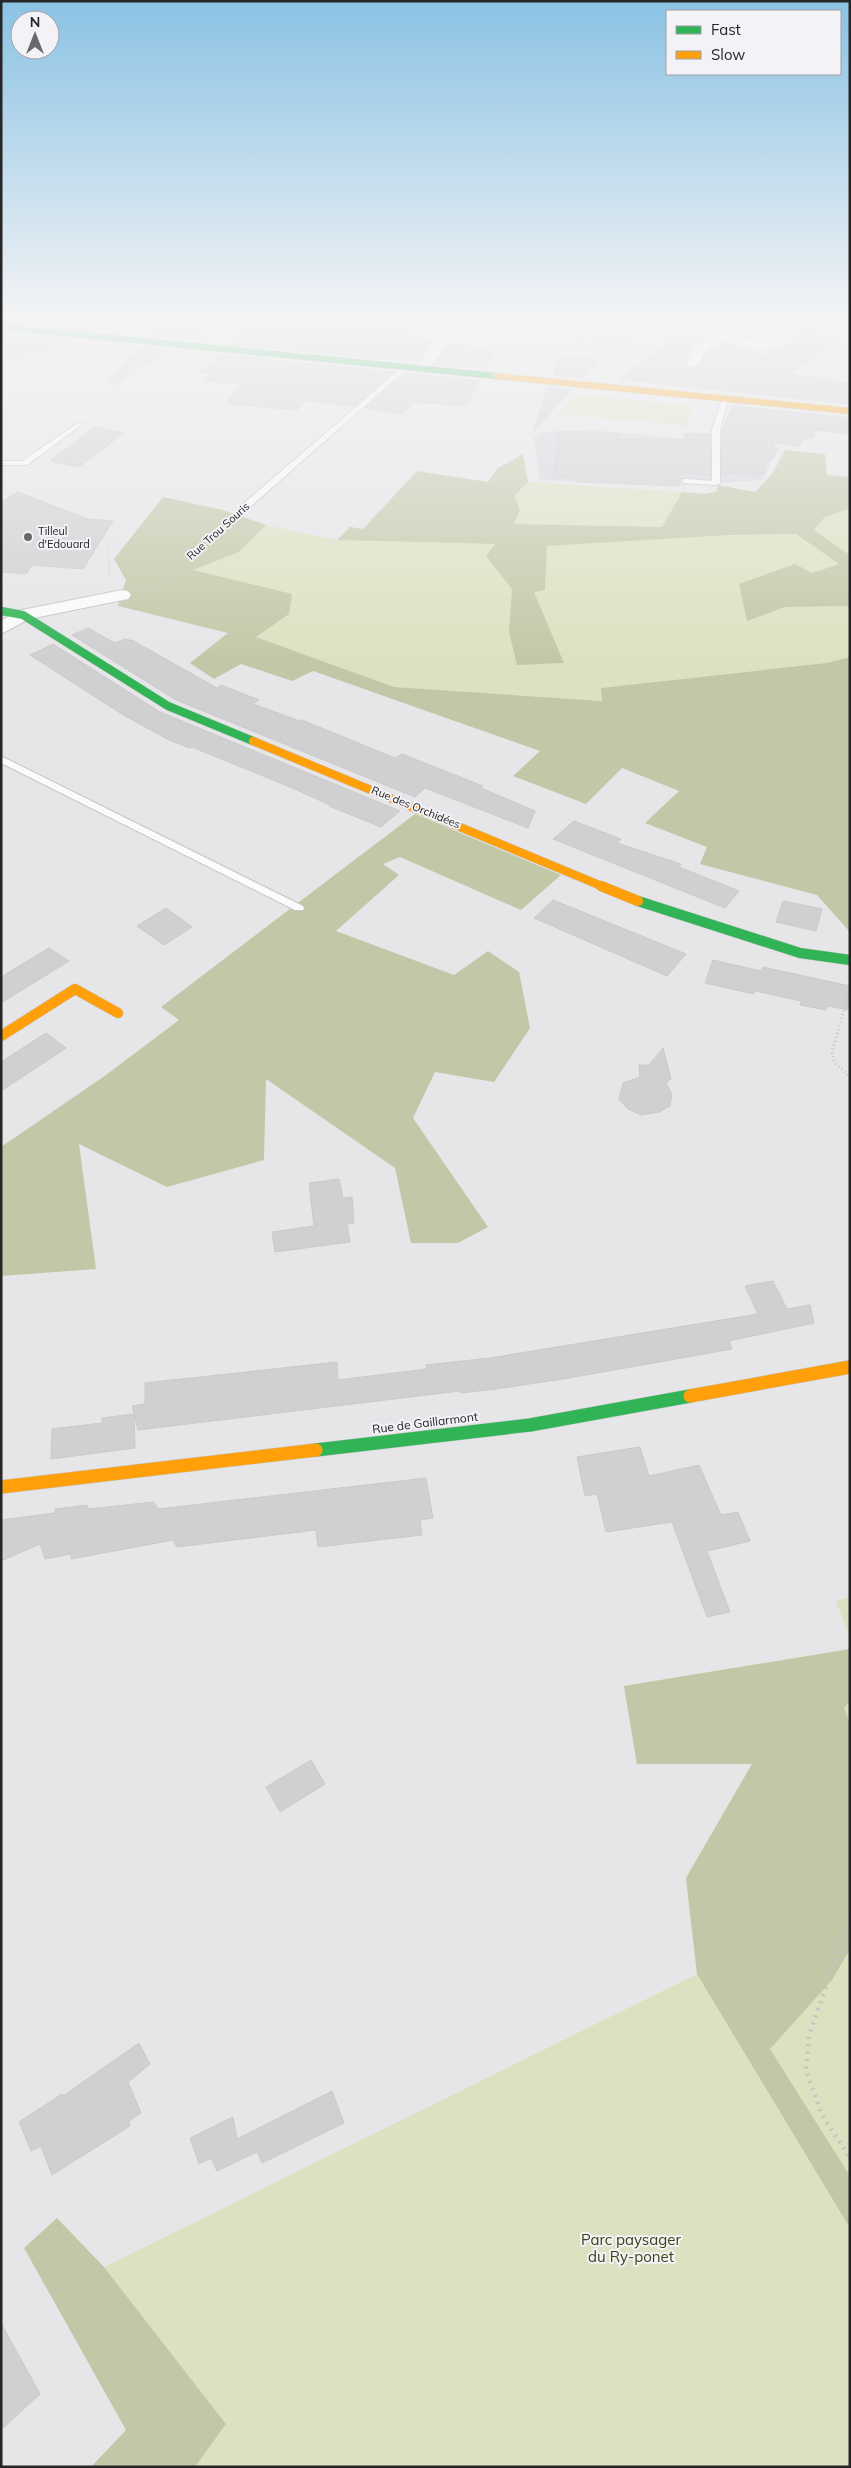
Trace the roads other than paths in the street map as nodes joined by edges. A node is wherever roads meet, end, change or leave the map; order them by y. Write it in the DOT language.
graph roads {
  1 [pos="70,431"];
  2 [pos="332,431"];
  3 [pos="716,431"];
  4 [pos="1,464"];
  5 [pos="686,481"];
  6 [pos="246,506"];
  7 [pos="117,596"];
  8 [pos="1,611"];
  9 [pos="23,615"];
  10 [pos="1,629"];
  11 [pos="1,759"];
  12 [pos="299,908"];
  13 [pos="850,960"];
  14 [pos="118,1013"];
  15 [pos="1,1036"];
  16 [pos="850,1367"];
  17 [pos="1,1487"];
  1 -- 4 [label="lane"];
  2 -- 6 [label="lane, Rue Trou Souris"];
  3 -- 5 [label="lane"];
  7 -- 9 [label="street"];
  8 -- 9 [label="street, Rue des Orchidées"];
  9 -- 10 [label="street"];
  9 -- 13 [label="street, Rue des Orchidées"];
  11 -- 12 [label="lane"];
  14 -- 15 [label="street"];
  16 -- 17 [label="street, Rue de Gaillarmont"];
}
